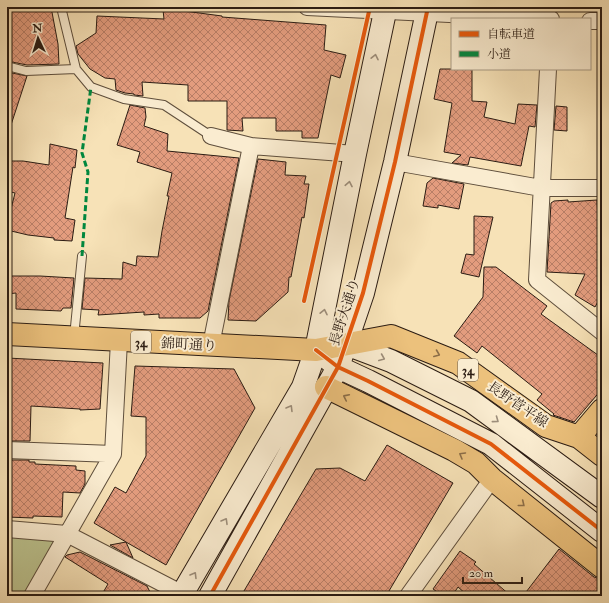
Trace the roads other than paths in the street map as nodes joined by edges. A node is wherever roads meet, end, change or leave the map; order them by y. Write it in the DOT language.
graph roads {
  1 [pos="61,7"];
  2 [pos="307,7"];
  3 [pos="385,9"];
  4 [pos="428,10"];
  5 [pos="537,18"];
  6 [pos="591,21"];
  7 [pos="602,21"];
  8 [pos="7,66"];
  9 [pos="76,69"];
  10 [pos="548,70"];
  11 [pos="211,136"];
  12 [pos="252,146"];
  13 [pos="354,154"];
  14 [pos="395,162"];
  15 [pos="541,188"];
  16 [pos="602,188"];
  17 [pos="82,256"];
  18 [pos="602,332"];
  19 [pos="7,334"];
  20 [pos="74,338"];
  21 [pos="119,341"];
  22 [pos="346,344"];
  23 [pos="211,345"];
  24 [pos="276,348"];
  25 [pos="316,350"];
  26 [pos="338,367"];
  27 [pos="326,387"];
  28 [pos="602,410"];
  29 [pos="579,437"];
  30 [pos="7,450"];
  31 [pos="113,454"];
  32 [pos="602,455"];
  33 [pos="492,479"];
  34 [pos="602,497"];
  35 [pos="7,529"];
  36 [pos="602,531"];
  37 [pos="67,534"];
  38 [pos="602,567"];
  39 [pos="182,595"];
  40 [pos="412,595"];
  41 [pos="32,596"];
  42 [pos="210,596"];
  1 -- 9 [label="lane"];
  2 -- 3 [label="street"];
  3 -- 4 [label="street"];
  13 -- 3 [label="street, 長野大通り, one-way"];
  4 -- 5 [label="street"];
  4 -- 14 [label="street, 長野大通り"];
  6 -- 7 [label="street"];
  8 -- 9 [label="lane"];
  9 -- 11 [label="lane"];
  10 -- 15 [label="street"];
  11 -- 12 [label="street"];
  12 -- 13 [label="street"];
  12 -- 23 [label="street"];
  25 -- 13 [label="street, 長野大通り, one-way"];
  14 -- 15 [label="street"];
  14 -- 22 [label="street, 長野大通り"];
  15 -- 16 [label="street"];
  15 -- 18 [label="street"];
  17 -- 20 [label="lane"];
  19 -- 20 [label="main road, 錦町通り / 34"];
  20 -- 21 [label="main road, 錦町通り / 34"];
  21 -- 23 [label="main road, 錦町通り / 34"];
  21 -- 31 [label="street"];
  22 -- 25 [label="main road, 長野菅平線 / 34"];
  22 -- 26 [label="street, 長野大通り"];
  22 -- 29 [label="main road, 長野菅平線 / 34, one-way"];
  22 -- 34 [label="street, one-way"];
  23 -- 24 [label="main road, 錦町通り / 34"];
  24 -- 25 [label="main road, 長野菅平線 / 34"];
  25 -- 26 [label="street"];
  39 -- 25 [label="street, 長野大通り, one-way"];
  26 -- 27 [label="street, 長野大通り"];
  26 -- 36 [label="street"];
  33 -- 27 [label="main road, one-way"];
  27 -- 42 [label="street, 長野大通り"];
  28 -- 29 [label="main road"];
  29 -- 32 [label="main road, 長野菅平線 / 34"];
  30 -- 31 [label="street"];
  31 -- 37 [label="street"];
  33 -- 38 [label="main road, one-way"];
  33 -- 40 [label="street"];
  35 -- 37 [label="street"];
  37 -- 39 [label="street"];
  37 -- 41 [label="street"];
}
